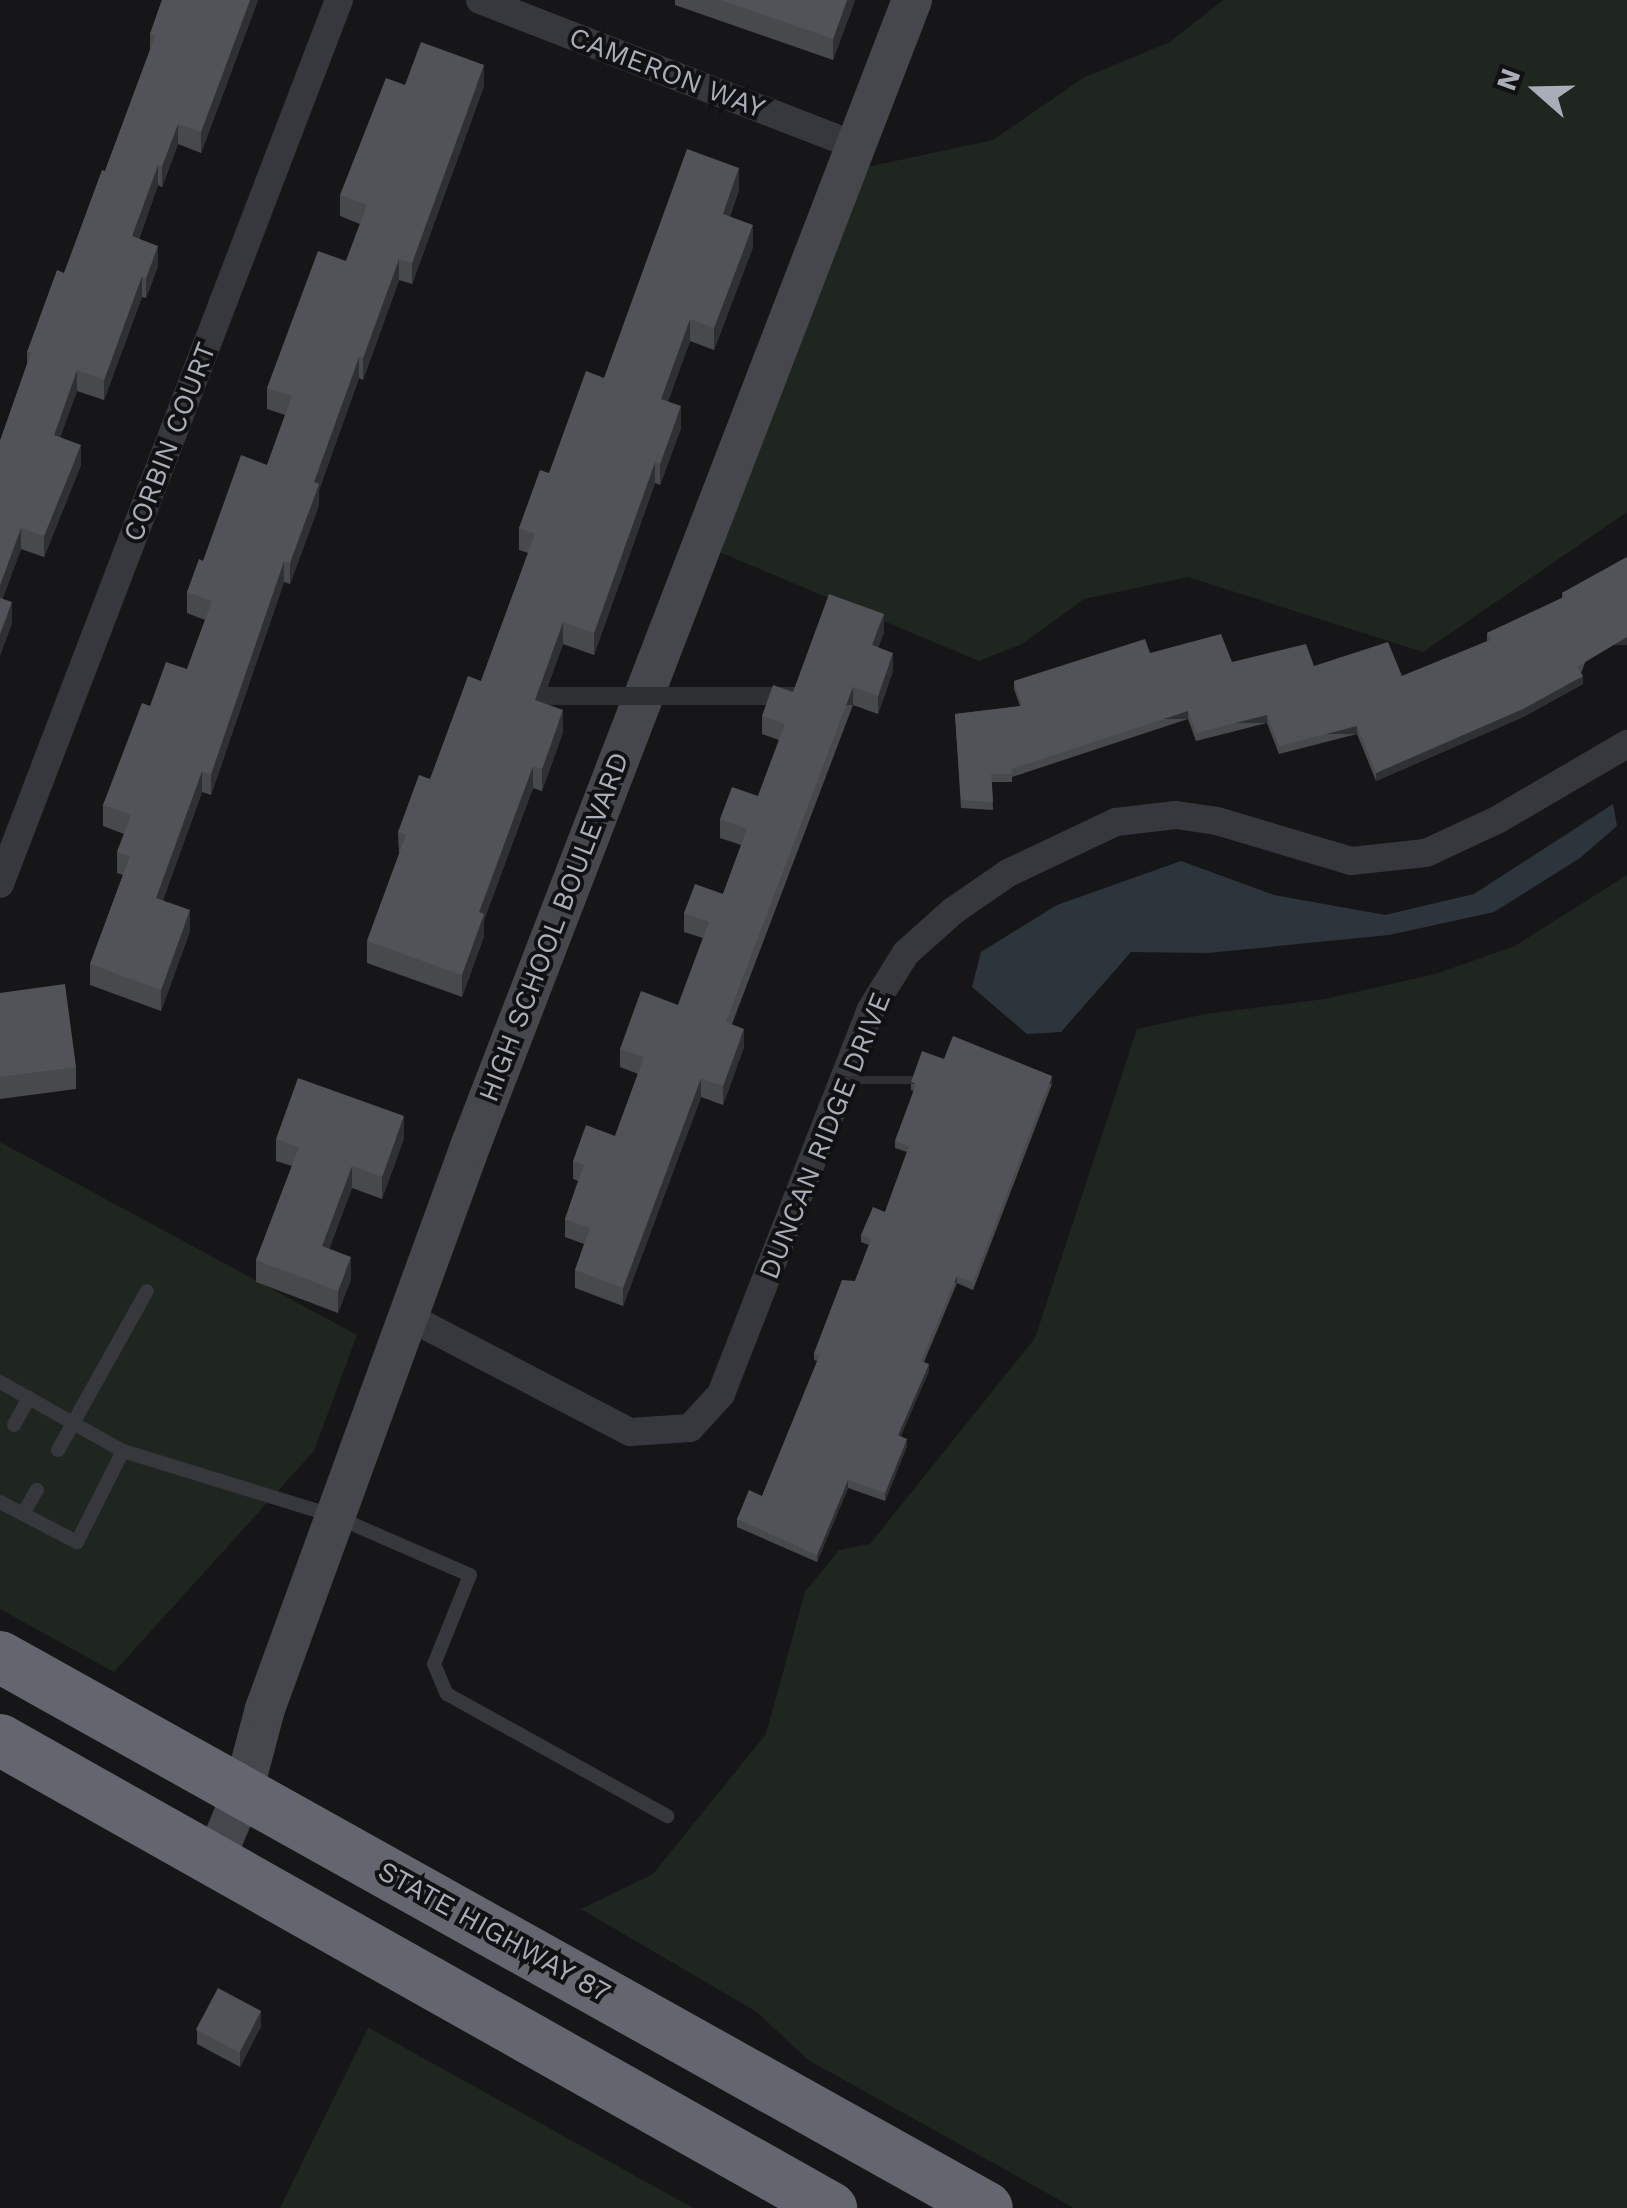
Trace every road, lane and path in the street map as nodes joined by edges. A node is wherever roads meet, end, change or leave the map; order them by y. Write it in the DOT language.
graph roads {
  1 [pos="339,0"];
  2 [pos="480,0"];
  3 [pos="912,0"];
  4 [pos="854,145"];
  5 [pos="1627,744"];
  6 [pos="0,884"];
  7 [pos="148,1291"];
  8 [pos="407,1316"];
  9 [pos="0,1382"];
  10 [pos="29,1398"];
  11 [pos="74,1423"];
  12 [pos="14,1425"];
  13 [pos="58,1450"];
  14 [pos="124,1451"];
  15 [pos="36,1490"];
  16 [pos="0,1502"];
  17 [pos="23,1514"];
  18 [pos="334,1516"];
  19 [pos="0,1657"];
  20 [pos="0,1740"];
  21 [pos="244,1792"];
  22 [pos="667,1816"];
  23 [pos="214,1860"];
  24 [pos="831,2208"];
  25 [pos="987,2208"];
  1 -- 6 [label="street, CORBIN COURT"];
  2 -- 4 [label="street, CAMERON WAY"];
  3 -- 4 [label="street, HIGH SCHOOL BOULEVARD"];
  4 -- 8 [label="street, HIGH SCHOOL BOULEVARD"];
  5 -- 8 [label="street, DUNCAN RIDGE DRIVE"];
  7 -- 11 [label="lane"];
  8 -- 18 [label="street, HIGH SCHOOL BOULEVARD"];
  9 -- 10 [label="lane"];
  10 -- 11 [label="lane"];
  10 -- 12 [label="lane"];
  11 -- 13 [label="lane"];
  11 -- 14 [label="lane"];
  14 -- 17 [label="lane"];
  14 -- 18 [label="lane"];
  15 -- 17 [label="lane"];
  16 -- 17 [label="lane"];
  18 -- 21 [label="street, HIGH SCHOOL BOULEVARD"];
  18 -- 22 [label="lane"];
  19 -- 21 [label="highway, STATE HIGHWAY 87"];
  20 -- 23 [label="highway"];
  21 -- 23 [label="street, HIGH SCHOOL BOULEVARD"];
  21 -- 25 [label="highway, STATE HIGHWAY 87"];
  23 -- 24 [label="highway"];
}
